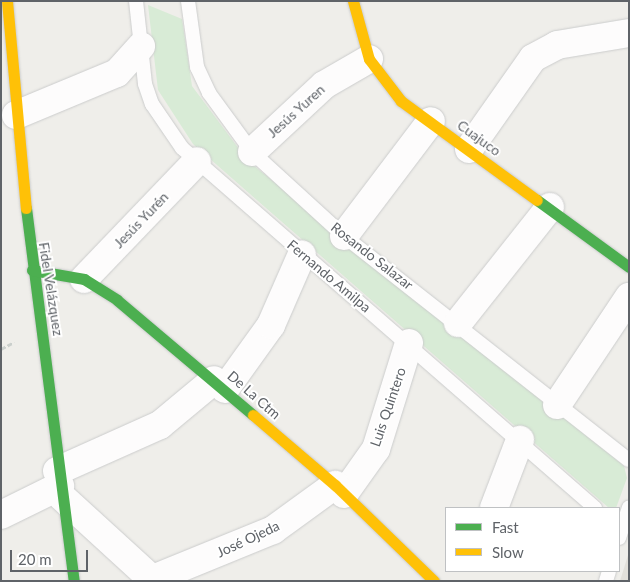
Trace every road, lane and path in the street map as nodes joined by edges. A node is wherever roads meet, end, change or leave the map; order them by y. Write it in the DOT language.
graph roads {
  1 [pos="7,1"];
  2 [pos="136,1"];
  3 [pos="188,1"];
  4 [pos="353,1"];
  5 [pos="629,33"];
  6 [pos="141,46"];
  7 [pos="369,59"];
  8 [pos="16,115"];
  9 [pos="431,121"];
  10 [pos="469,150"];
  11 [pos="252,152"];
  12 [pos="197,160"];
  13 [pos="550,207"];
  14 [pos="344,236"];
  15 [pos="302,254"];
  16 [pos="629,267"];
  17 [pos="32,270"];
  18 [pos="84,279"];
  19 [pos="629,298"];
  20 [pos="458,323"];
  21 [pos="409,343"];
  22 [pos="220,384"];
  23 [pos="557,405"];
  24 [pos="520,440"];
  25 [pos="629,460"];
  26 [pos="60,485"];
  27 [pos="340,490"];
  28 [pos="494,507"];
  29 [pos="594,507"];
  30 [pos="629,508"];
  31 [pos="1,515"];
  32 [pos="620,531"];
  33 [pos="445,570"];
  34 [pos="154,580"];
  35 [pos="74,581"];
  36 [pos="434,581"];
  1 -- 8 [label="street, Fidel Velázquez"];
  2 -- 6 [label="lane, Fernando Amilpa"];
  3 -- 11 [label="lane, Rosando Salazar"];
  4 -- 7 [label="street, Cuajuco"];
  5 -- 10 [label="street"];
  6 -- 8 [label="street"];
  6 -- 12 [label="lane, Fernando Amilpa"];
  7 -- 9 [label="street, Cuajuco"];
  7 -- 11 [label="street, Jesús Yuren"];
  8 -- 17 [label="street, Fidel Velázquez"];
  9 -- 10 [label="street, Cuajuco"];
  9 -- 14 [label="street"];
  10 -- 13 [label="street, Cuajuco"];
  11 -- 14 [label="lane, Rosando Salazar"];
  12 -- 15 [label="lane, Fernando Amilpa"];
  12 -- 18 [label="street, Jesús Yurén"];
  13 -- 16 [label="street, Cuajuco"];
  13 -- 20 [label="street"];
  14 -- 20 [label="lane, Rosando Salazar"];
  15 -- 21 [label="lane, Fernando Amilpa"];
  15 -- 22 [label="street"];
  17 -- 18 [label="street, De La Ctm"];
  17 -- 26 [label="street, Fidel Velázquez"];
  18 -- 22 [label="street, De La Ctm"];
  19 -- 23 [label="street"];
  20 -- 23 [label="lane, Rosando Salazar"];
  21 -- 24 [label="lane, Fernando Amilpa"];
  21 -- 27 [label="street, Luis Quintero"];
  22 -- 26 [label="street"];
  22 -- 27 [label="street, De La Ctm"];
  23 -- 25 [label="lane, Rosando Salazar"];
  24 -- 28 [label="street"];
  24 -- 29 [label="lane, Fernando Amilpa"];
  26 -- 31 [label="street"];
  26 -- 34 [label="street"];
  26 -- 35 [label="street, Fidel Velázquez"];
  27 -- 34 [label="street, José Ojeda"];
  27 -- 36 [label="street, De La Ctm"];
  30 -- 32 [label="lane"];
  33 -- 36 [label="street"];
}
